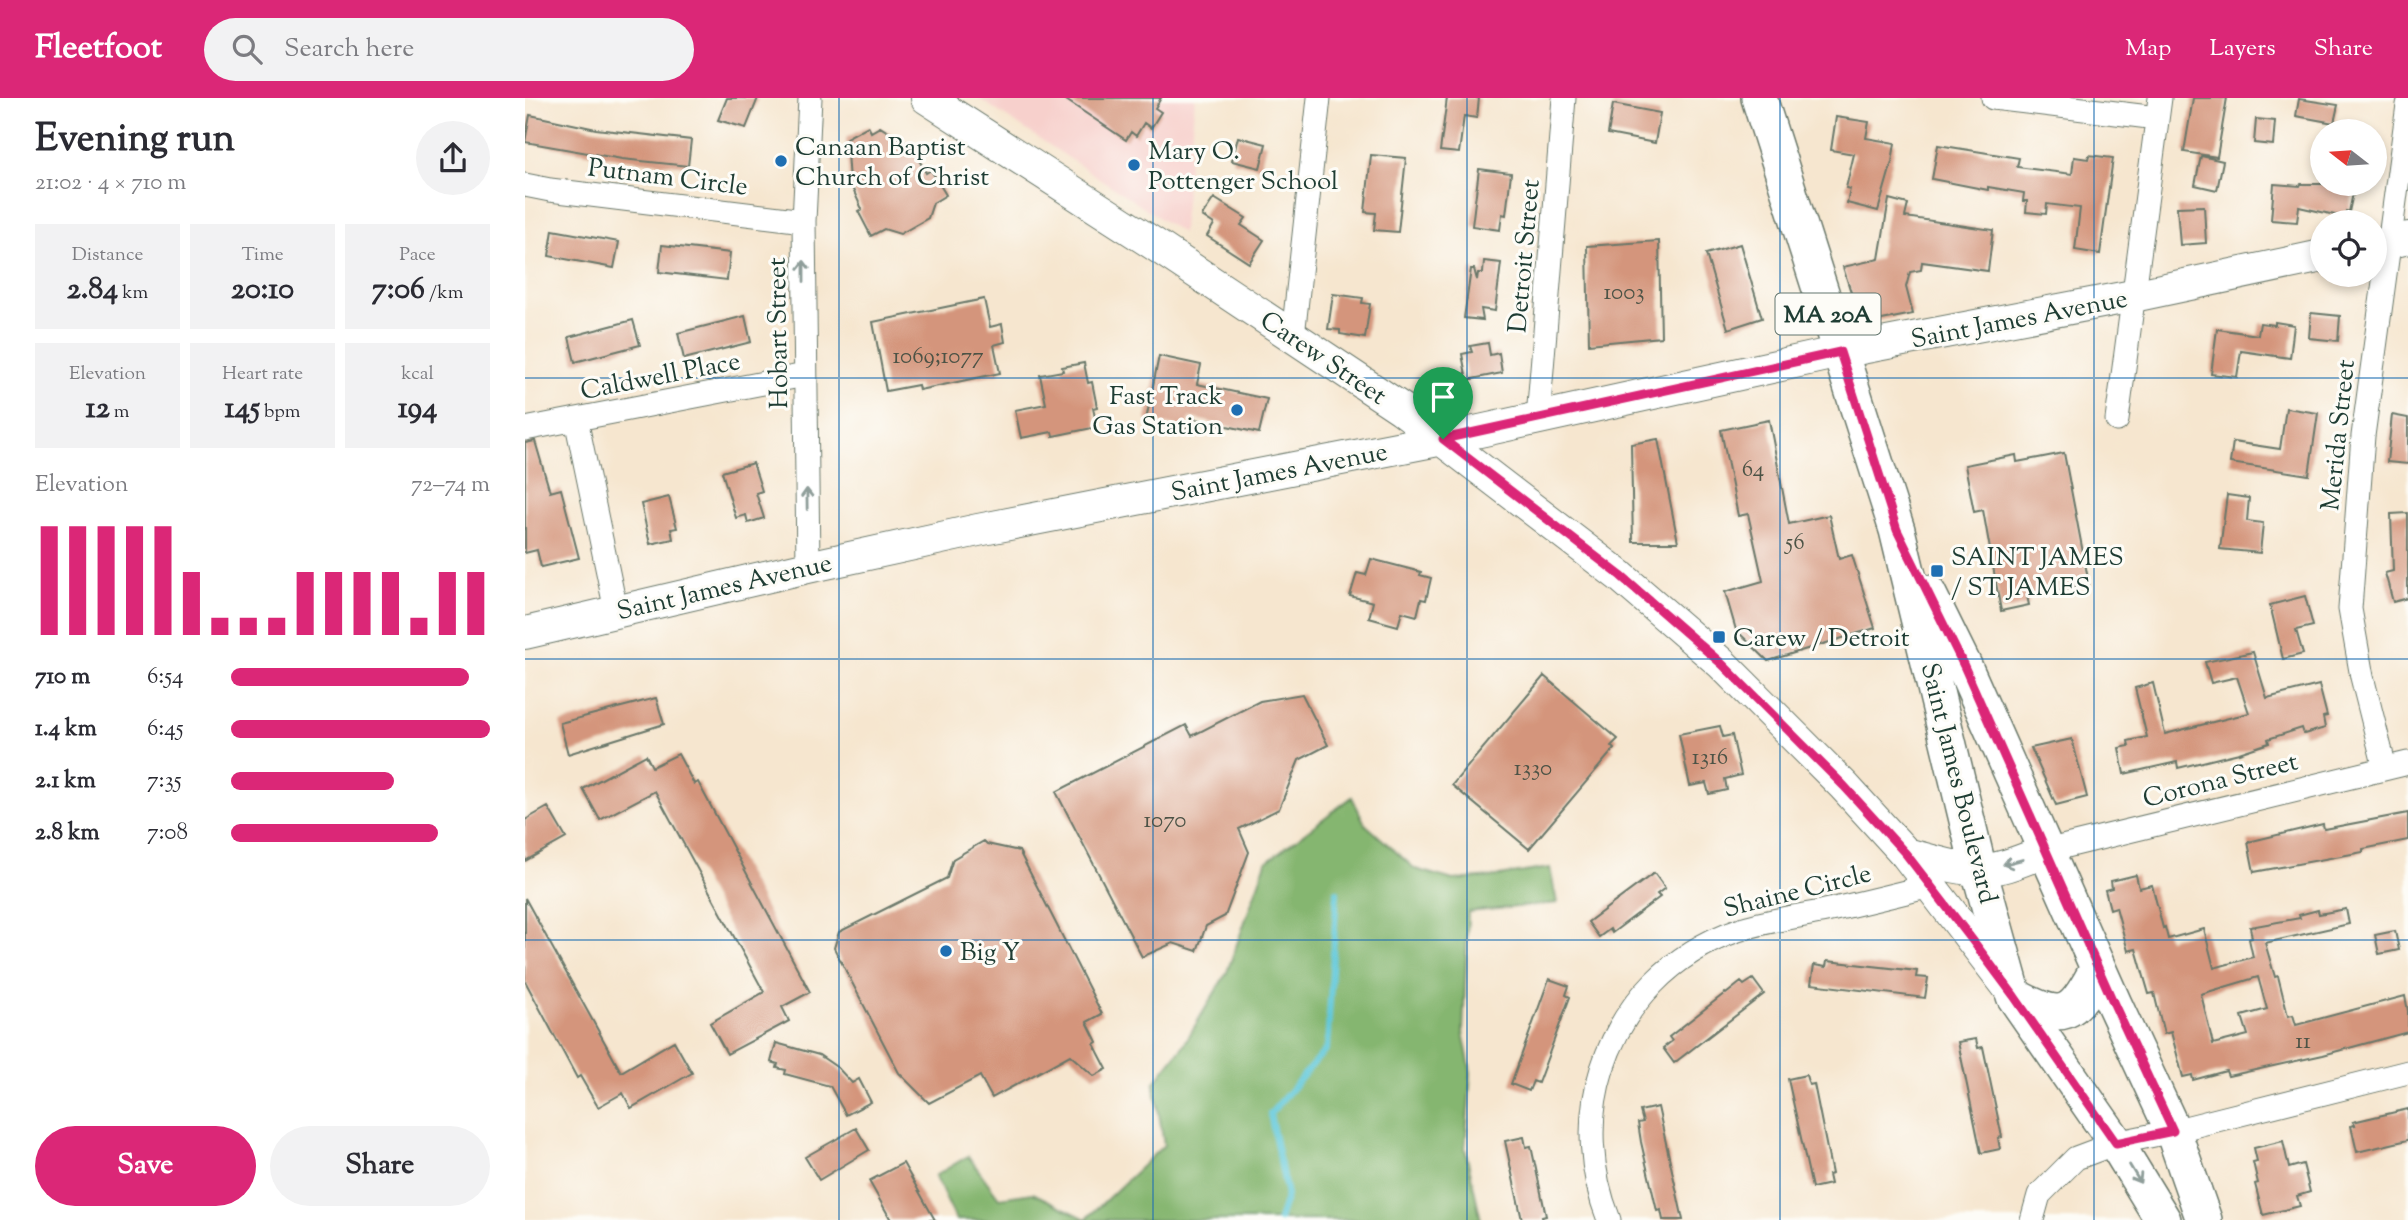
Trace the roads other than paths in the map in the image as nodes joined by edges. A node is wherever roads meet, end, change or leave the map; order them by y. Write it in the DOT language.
graph roads {
  1 [pos="810,98"];
  2 [pos="927,98"];
  3 [pos="1318,98"];
  4 [pos="1564,98"];
  5 [pos="1759,98"];
  6 [pos="1993,98"];
  7 [pos="2408,105"];
  8 [pos="2159,108"];
  9 [pos="525,185"];
  10 [pos="804,221"];
  11 [pos="2390,242"];
  12 [pos="2310,259"];
  13 [pos="2133,296"];
  14 [pos="1293,336"];
  15 [pos="1840,352"];
  16 [pos="805,375"];
  17 [pos="1538,418"];
  18 [pos="576,419"];
  19 [pos="2117,420"];
  20 [pos="525,429"];
  21 [pos="1443,439"];
  22 [pos="1897,530"];
  23 [pos="808,567"];
  24 [pos="616,611"];
  25 [pos="525,633"];
  26 [pos="2408,763"];
  27 [pos="2385,768"];
  28 [pos="2046,851"];
  29 [pos="1906,854"];
  30 [pos="1979,870"];
  31 [pos="1930,886"];
  32 [pos="2098,968"];
  33 [pos="2014,996"];
  34 [pos="2408,1072"];
  35 [pos="2173,1131"];
  36 [pos="2116,1143"];
  37 [pos="1609,1220"];
  38 [pos="2032,1220"];
  39 [pos="2163,1220"];
  40 [pos="2204,1220"];
  1 -- 10 [label="street, Hobart Street"];
  2 -- 14 [label="main road, Carew Street"];
  3 -- 14 [label="street"];
  4 -- 17 [label="street, Detroit Street"];
  5 -- 15 [label="main road, Saint James Boulevard / MA 20A"];
  6 -- 8 [label="street"];
  7 -- 11 [label="street, Merida Street"];
  8 -- 13 [label="street"];
  9 -- 10 [label="street, Putnam Circle"];
  16 -- 10 [label="street, Hobart Street, one-way"];
  11 -- 27 [label="street, Merida Street"];
  12 -- 13 [label="main road, Saint James Avenue"];
  13 -- 15 [label="main road, Saint James Avenue"];
  13 -- 19 [label="street"];
  14 -- 21 [label="main road, Carew Street"];
  15 -- 17 [label="main road, Saint James Avenue"];
  15 -- 22 [label="main road, Saint James Boulevard / MA 20A"];
  16 -- 18 [label="street, Caldwell Place"];
  23 -- 16 [label="street, Hobart Street, one-way"];
  17 -- 21 [label="main road, Saint James Avenue"];
  18 -- 20 [label="street, Caldwell Place"];
  18 -- 24 [label="street"];
  21 -- 23 [label="main road, Saint James Avenue"];
  21 -- 29 [label="main road, Carew Street"];
  22 -- 28 [label="main road, Saint James Boulevard / MA 20A"];
  22 -- 30 [label="main road, Saint James Boulevard / MA 20A"];
  23 -- 24 [label="main road, Saint James Avenue"];
  24 -- 25 [label="main road, Saint James Avenue"];
  26 -- 27 [label="street, Corona Street"];
  27 -- 28 [label="street, Corona Street"];
  28 -- 30 [label="main road, one-way"];
  28 -- 32 [label="main road, MA 20A"];
  29 -- 30 [label="main road"];
  29 -- 31 [label="main road, Carew Street"];
  30 -- 33 [label="main road, Saint James Boulevard / MA 20A"];
  31 -- 33 [label="main road, Carew Street"];
  31 -- 37 [label="street, Shaine Circle"];
  32 -- 33 [label="main road"];
  32 -- 35 [label="main road, MA 20A"];
  33 -- 36 [label="main road, Carew Street / MA 20A"];
  34 -- 35 [label="street"];
  35 -- 36 [label="street"];
  35 -- 40 [label="main road, MA 20A"];
  36 -- 38 [label="street"];
  36 -- 39 [label="main road, Carew Street / MA 20A, one-way"];
}
